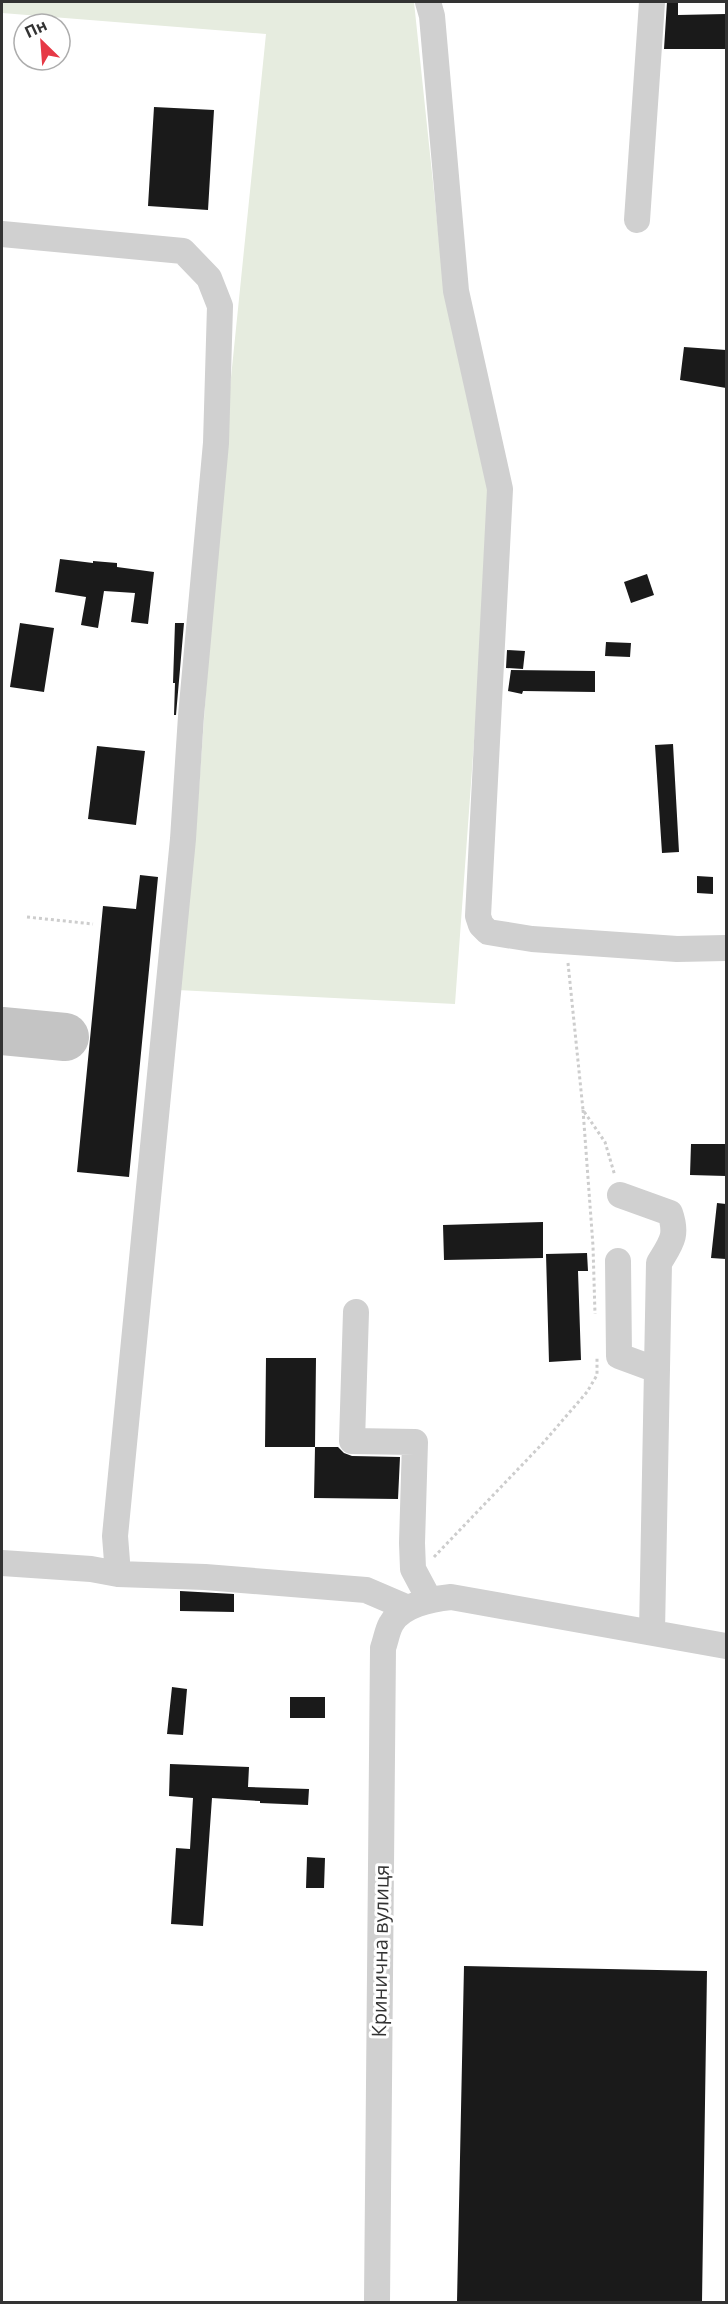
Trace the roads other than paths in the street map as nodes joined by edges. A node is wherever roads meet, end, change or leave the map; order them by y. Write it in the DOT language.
graph roads {
  1 [pos="428,2"];
  2 [pos="652,2"];
  3 [pos="637,220"];
  4 [pos="2,234"];
  5 [pos="726,948"];
  6 [pos="620,1195"];
  7 [pos="618,1261"];
  8 [pos="356,1312"];
  9 [pos="657,1370"];
  10 [pos="2,1563"];
  11 [pos="118,1574"];
  12 [pos="419,1595"];
  13 [pos="652,1632"];
  14 [pos="726,1646"];
  15 [pos="377,2302"];
  1 -- 5 [label="street"];
  2 -- 3 [label="street"];
  4 -- 11 [label="street"];
  6 -- 9 [label="street"];
  7 -- 9 [label="street"];
  8 -- 12 [label="street"];
  9 -- 13 [label="street"];
  10 -- 11 [label="street"];
  11 -- 12 [label="street"];
  12 -- 13 [label="street"];
  12 -- 15 [label="street, Кринична вулиця"];
  13 -- 14 [label="street"];
}
